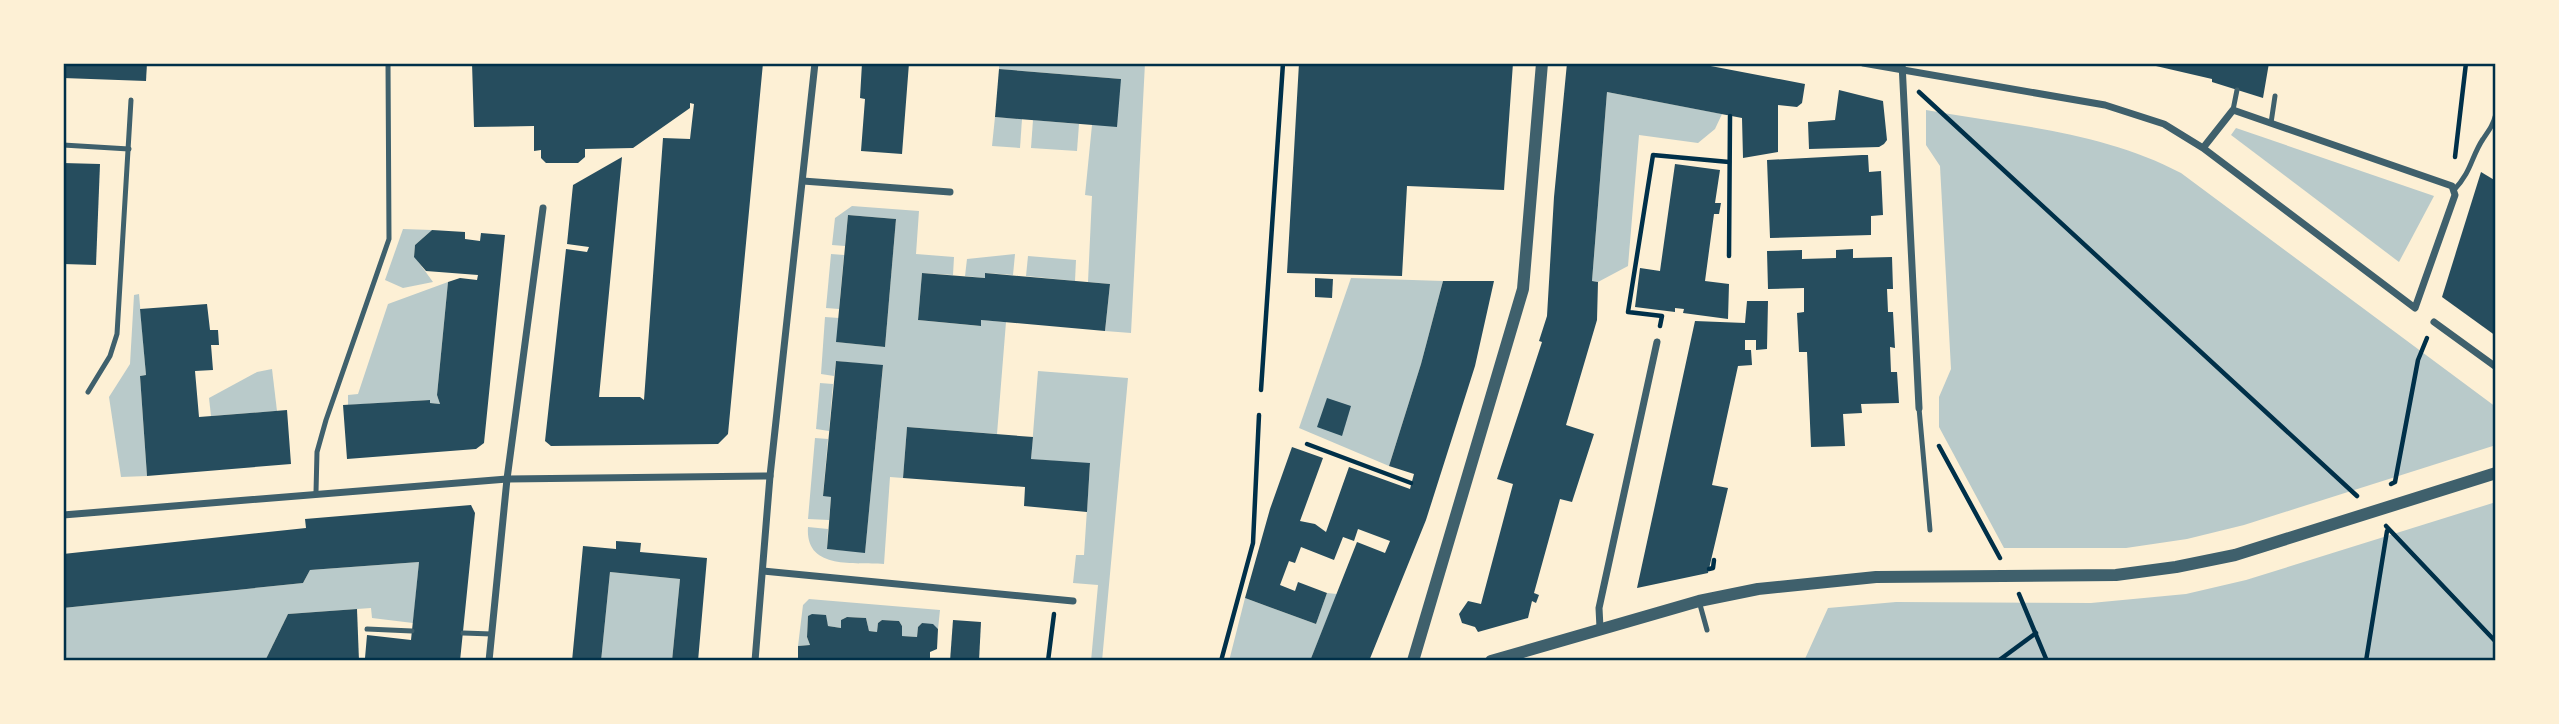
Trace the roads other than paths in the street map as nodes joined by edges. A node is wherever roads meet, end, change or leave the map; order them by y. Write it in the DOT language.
graph roads {
  1 [pos="388,63"];
  2 [pos="815,63"];
  3 [pos="1542,63"];
  4 [pos="1863,63"];
  5 [pos="1903,70"];
  6 [pos="2237,90"];
  7 [pos="2276,96"];
  8 [pos="131,100"];
  9 [pos="2233,110"];
  10 [pos="2496,114"];
  11 [pos="2270,123"];
  12 [pos="63,145"];
  13 [pos="2203,148"];
  14 [pos="129,149"];
  15 [pos="803,180"];
  16 [pos="2453,188"];
  17 [pos="950,192"];
  18 [pos="543,208"];
  19 [pos="2434,322"];
  20 [pos="1657,342"];
  21 [pos="2496,367"];
  22 [pos="88,392"];
  23 [pos="1919,408"];
  24 [pos="2496,473"];
  25 [pos="771,476"];
  26 [pos="507,479"];
  27 [pos="316,492"];
  28 [pos="63,515"];
  29 [pos="1930,530"];
  30 [pos="763,571"];
  31 [pos="1073,601"];
  32 [pos="1699,601"];
  33 [pos="1600,628"];
  34 [pos="367,629"];
  35 [pos="1707,630"];
  36 [pos="412,631"];
  37 [pos="463,633"];
  38 [pos="492,634"];
  39 [pos="489,661"];
  40 [pos="755,661"];
  41 [pos="1413,661"];
  42 [pos="1492,661"];
  1 -- 27 [label="lane"];
  2 -- 15 [label="street"];
  3 -- 41 [label="street"];
  4 -- 5 [label="street"];
  5 -- 13 [label="street"];
  5 -- 23 [label="street"];
  6 -- 9 [label="lane"];
  7 -- 11 [label="lane"];
  8 -- 14 [label="lane"];
  9 -- 11 [label="street"];
  9 -- 13 [label="street"];
  10 -- 16 [label="lane"];
  11 -- 16 [label="street"];
  12 -- 14 [label="lane"];
  13 -- 16 [label="street"];
  14 -- 22 [label="lane"];
  15 -- 17 [label="street"];
  15 -- 25 [label="street"];
  18 -- 26 [label="street"];
  19 -- 21 [label="street"];
  20 -- 33 [label="street"];
  23 -- 29 [label="lane"];
  24 -- 32 [label="street"];
  25 -- 26 [label="street"];
  25 -- 30 [label="street"];
  26 -- 27 [label="street"];
  26 -- 38 [label="street"];
  27 -- 28 [label="street"];
  30 -- 31 [label="street"];
  30 -- 40 [label="street"];
  32 -- 33 [label="street"];
  32 -- 35 [label="lane"];
  33 -- 42 [label="street"];
  34 -- 36 [label="lane"];
  37 -- 38 [label="lane"];
  38 -- 39 [label="street"];
}
